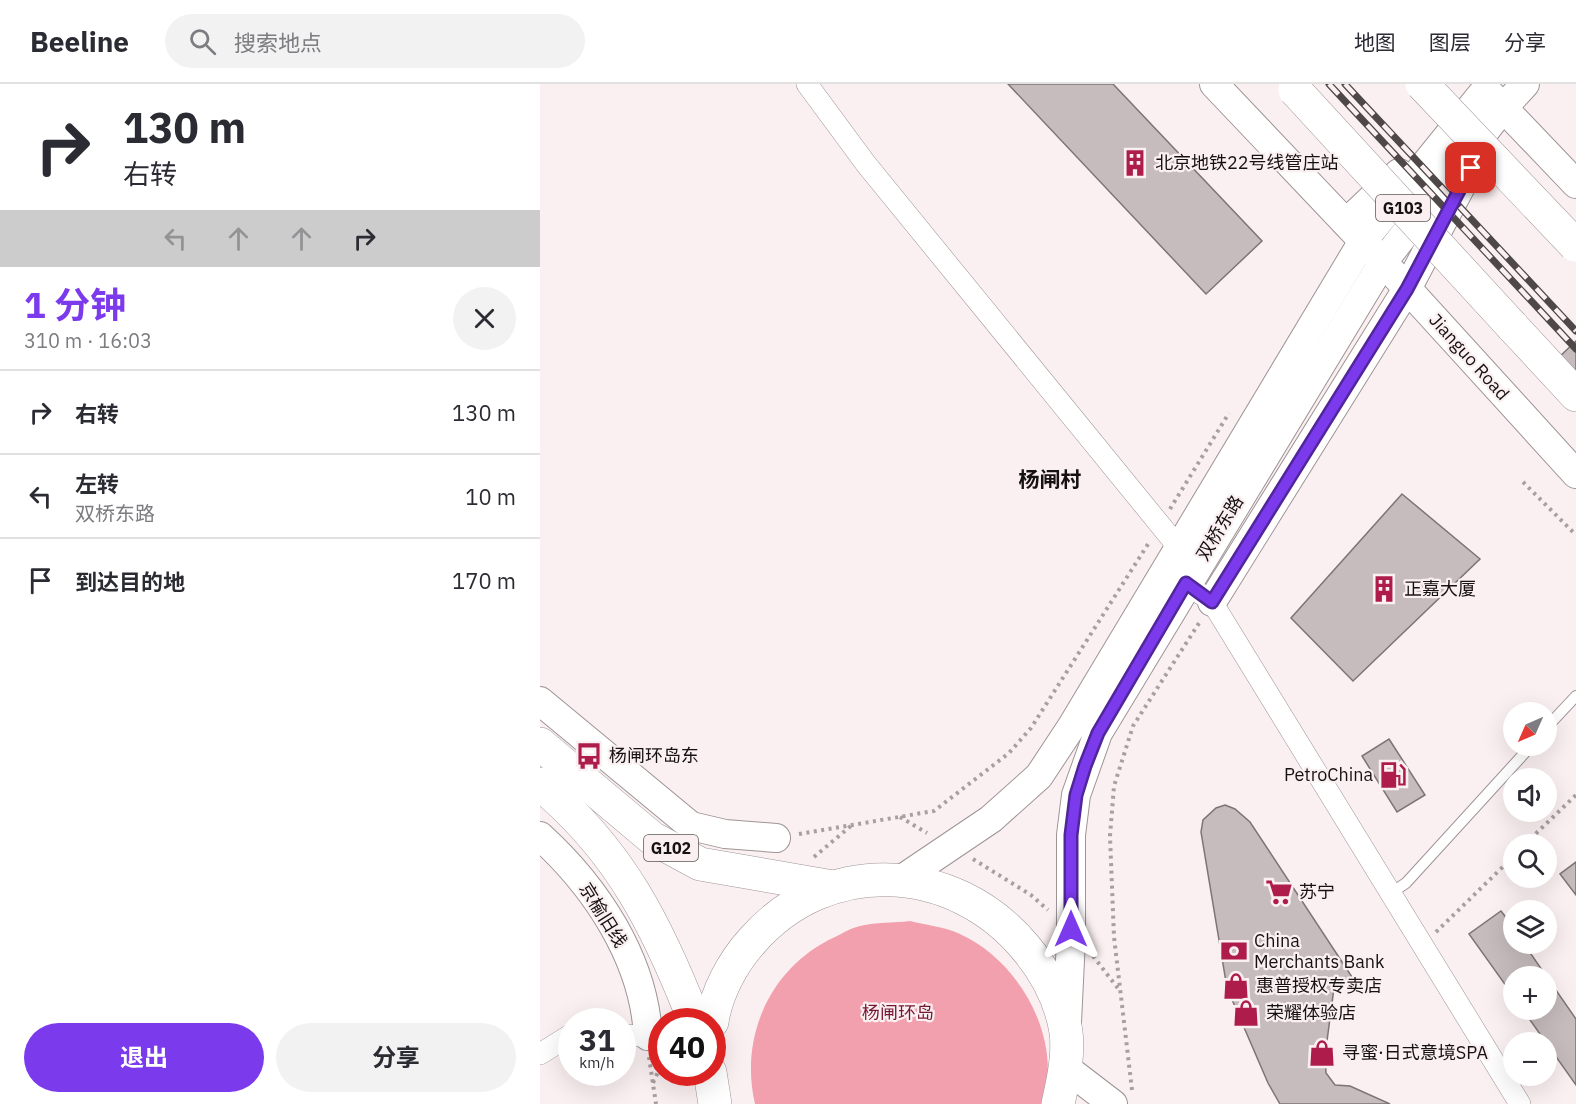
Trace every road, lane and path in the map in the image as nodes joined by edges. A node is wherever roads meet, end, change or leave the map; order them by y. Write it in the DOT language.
graph roads {
  1 [pos="807,84"];
  2 [pos="1214,84"];
  3 [pos="1422,84"];
  4 [pos="1525,84"];
  5 [pos="1292,87"];
  6 [pos="1490,91"];
  7 [pos="1576,184"];
  8 [pos="1354,232"];
  9 [pos="1576,246"];
  10 [pos="1383,262"];
  11 [pos="1407,289"];
  12 [pos="1576,395"];
  13 [pos="1576,474"];
  14 [pos="1523,482"];
  15 [pos="1576,535"];
  16 [pos="1179,548"];
  17 [pos="1186,583"];
  18 [pos="1212,602"];
  19 [pos="1576,696"];
  20 [pos="540,701"];
  21 [pos="1557,716"];
  22 [pos="540,744"];
  23 [pos="1522,756"];
  24 [pos="540,784"];
  25 [pos="1576,795"];
  26 [pos="934,811"];
  27 [pos="899,817"];
  28 [pos="1535,834"];
  29 [pos="540,836"];
  30 [pos="776,838"];
  31 [pos="950,847"];
  32 [pos="1503,867"];
  33 [pos="902,879"];
  34 [pos="833,887"];
  35 [pos="1391,893"];
  36 [pos="1071,929"];
  37 [pos="1423,945"];
  38 [pos="1120,991"];
  39 [pos="689,1008"];
  40 [pos="716,1008"];
  41 [pos="1066,1033"];
  42 [pos="644,1037"];
  43 [pos="558,1043"];
  44 [pos="540,1054"];
  45 [pos="1066,1068"];
  46 [pos="652,1086"];
  47 [pos="712,1086"];
  48 [pos="1123,1098"];
  49 [pos="656,1104"];
  50 [pos="715,1104"];
  51 [pos="1058,1104"];
  52 [pos="1085,1104"];
  53 [pos="1520,1104"];
  1 -- 16 [label="street"];
  2 -- 8 [label="street, Jianguo Road"];
  3 -- 9 [label="highway, bridge"];
  4 -- 6 [label="street, 双桥东路"];
  5 -- 12 [label="highway, G103, bridge"];
  6 -- 7 [label="street"];
  6 -- 8 [label="street, 双桥东路"];
  6 -- 10 [label="street, 双桥东路"];
  6 -- 11 [label="street, 双桥东路"];
  8 -- 10 [label="street, Jianguo Road"];
  8 -- 16 [label="street, 双桥东路"];
  10 -- 11 [label="street, Jianguo Road"];
  10 -- 17 [label="street, 双桥东路"];
  11 -- 13 [label="street, Jianguo Road"];
  11 -- 18 [label="street, 双桥东路"];
  14 -- 15 [label="path"];
  16 -- 31 [label="street, 双桥东路"];
  17 -- 18 [label="street"];
  17 -- 36 [label="street, 双桥东路"];
  18 -- 35 [label="street"];
  18 -- 38 [label="path"];
  19 -- 21 [label="lane"];
  20 -- 30 [label="street"];
  22 -- 34 [label="highway, G102"];
  23 -- 35 [label="lane"];
  24 -- 39 [label="highway, G102"];
  25 -- 28 [label="path"];
  26 -- 27 [label="path"];
  27 -- 30 [label="path"];
  27 -- 31 [label="path"];
  29 -- 42 [label="street, 京榆旧线"];
  31 -- 33 [label="street, 双桥东路"];
  31 -- 36 [label="path"];
  32 -- 37 [label="path"];
  33 -- 34 [label="highway, G102"];
  33 -- 41 [label="highway, G102"];
  34 -- 40 [label="highway"];
  35 -- 37 [label="street"];
  36 -- 38 [label="path"];
  36 -- 41 [label="street, 双桥东路"];
  37 -- 53 [label="street"];
  38 -- 48 [label="path"];
  41 -- 45 [label="highway, G102"];
  43 -- 44 [label="street"];
  45 -- 48 [label="street"];
  45 -- 51 [label="highway"];
  45 -- 52 [label="highway, G102"];
  46 -- 49 [label="path"];
  47 -- 50 [label="highway"];
}
